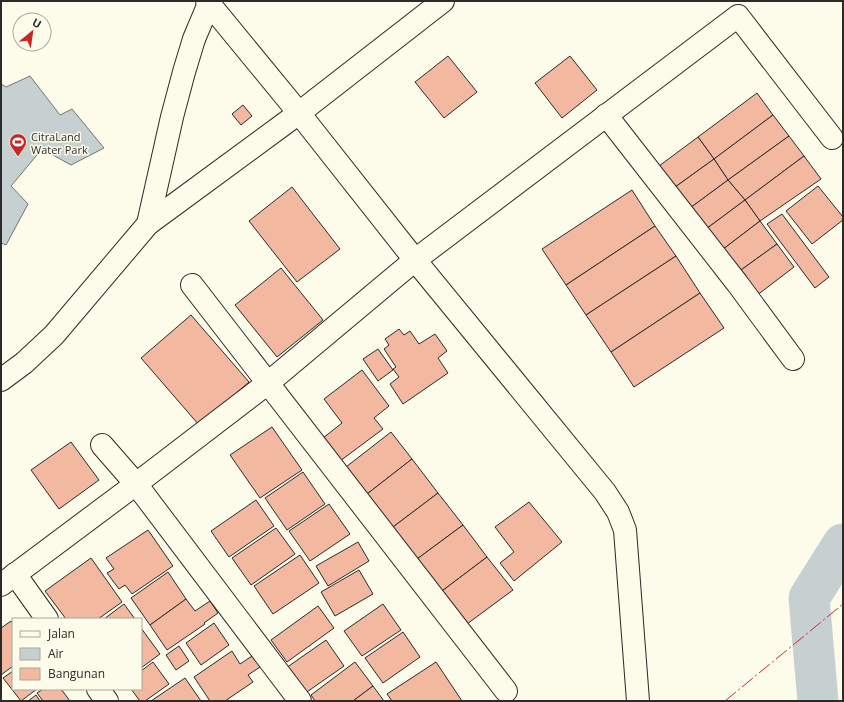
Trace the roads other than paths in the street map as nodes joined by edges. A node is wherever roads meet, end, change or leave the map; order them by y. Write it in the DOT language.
graph roads {
  1 [pos="443,1"];
  2 [pos="209,2"];
  3 [pos="299,113"];
  4 [pos="606,116"];
  5 [pos="832,138"];
  6 [pos="148,224"];
  7 [pos="415,260"];
  8 [pos="192,285"];
  9 [pos="793,359"];
  10 [pos="1,380"];
  11 [pos="268,383"];
  12 [pos="102,445"];
  13 [pos="136,484"];
  14 [pos="8,580"];
  15 [pos="46,618"];
  16 [pos="99,690"];
  17 [pos="506,691"];
  18 [pos="107,701"];
  19 [pos="300,701"];
  20 [pos="638,701"];
  1 -- 3 [label="street"];
  2 -- 3 [label="street"];
  2 -- 6 [label="street"];
  3 -- 6 [label="street"];
  3 -- 7 [label="street"];
  4 -- 5 [label="street"];
  4 -- 7 [label="street"];
  4 -- 9 [label="street"];
  6 -- 10 [label="street"];
  7 -- 11 [label="street"];
  7 -- 20 [label="street"];
  8 -- 11 [label="street"];
  11 -- 13 [label="street"];
  11 -- 17 [label="street"];
  12 -- 13 [label="street"];
  13 -- 14 [label="street"];
  13 -- 19 [label="street"];
  14 -- 15 [label="street"];
  16 -- 18 [label="street"];
}
